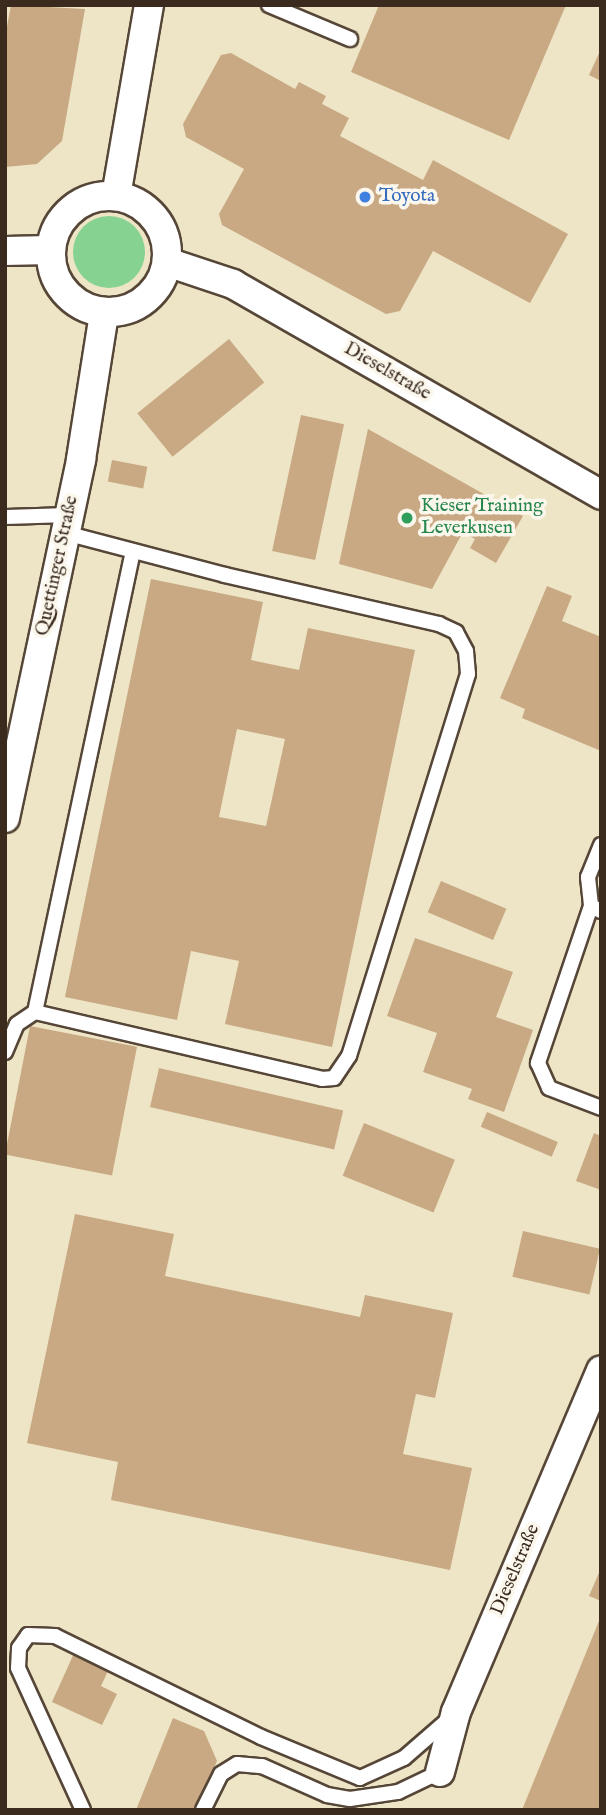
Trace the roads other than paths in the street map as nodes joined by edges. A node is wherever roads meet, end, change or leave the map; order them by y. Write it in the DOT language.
graph roads {
  1 [pos="149,5"];
  2 [pos="269,5"];
  3 [pos="350,39"];
  4 [pos="116,196"];
  5 [pos="50,250"];
  6 [pos="5,251"];
  7 [pos="167,262"];
  8 [pos="104,313"];
  9 [pos="601,495"];
  10 [pos="5,517"];
  11 [pos="67,524"];
  12 [pos="133,551"];
  13 [pos="5,818"];
  14 [pos="601,845"];
  15 [pos="596,908"];
  16 [pos="35,1012"];
  17 [pos="5,1052"];
  18 [pos="601,1108"];
  19 [pos="601,1371"];
  20 [pos="456,1712"];
  21 [pos="440,1772"];
  22 [pos="83,1810"];
  23 [pos="203,1810"];
  1 -- 4 [label="street"];
  2 -- 3 [label="lane"];
  4 -- 5 [label="street"];
  4 -- 7 [label="street"];
  5 -- 6 [label="street"];
  5 -- 8 [label="street"];
  7 -- 8 [label="street"];
  7 -- 9 [label="street, Dieselstraße"];
  8 -- 11 [label="street, Quettinger Straße"];
  10 -- 11 [label="lane"];
  11 -- 12 [label="lane"];
  11 -- 13 [label="street, Quettinger Straße"];
  12 -- 16 [label="lane"];
  12 -- 16 [label="lane"];
  14 -- 15 [label="lane"];
  15 -- 18 [label="lane"];
  16 -- 17 [label="lane"];
  19 -- 20 [label="street, Dieselstraße"];
  20 -- 21 [label="street, Dieselstraße"];
  20 -- 22 [label="lane"];
  21 -- 23 [label="lane"];
}
